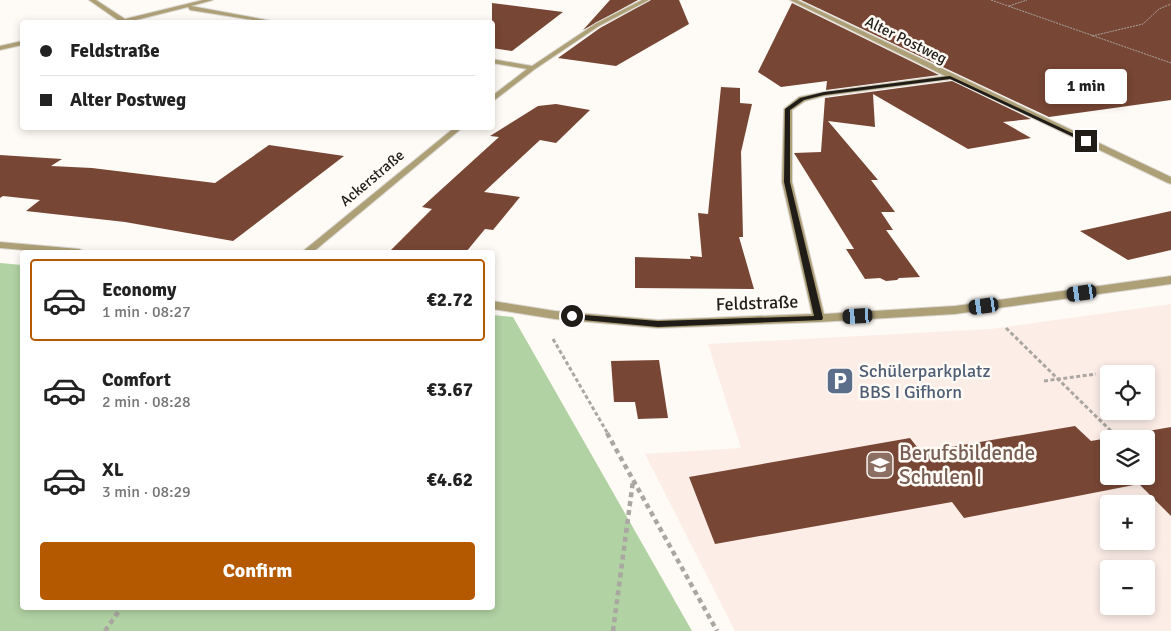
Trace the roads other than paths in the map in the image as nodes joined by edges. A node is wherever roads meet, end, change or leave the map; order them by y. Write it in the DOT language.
graph roads {
  1 [pos="92,0"];
  2 [pos="210,0"];
  3 [pos="646,0"];
  4 [pos="793,0"];
  5 [pos="185,7"];
  6 [pos="120,20"];
  7 [pos="131,20"];
  8 [pos="262,20"];
  9 [pos="20,43"];
  10 [pos="0,48"];
  11 [pos="495,62"];
  12 [pos="533,68"];
  13 [pos="950,77"];
  14 [pos="495,98"];
  15 [pos="456,130"];
  16 [pos="1171,181"];
  17 [pos="0,245"];
  18 [pos="56,250"];
  19 [pos="309,250"];
  20 [pos="1171,280"];
  21 [pos="495,305"];
  22 [pos="819,318"];
  1 -- 6 [label="street"];
  2 -- 5 [label="street"];
  3 -- 12 [label="street"];
  4 -- 13 [label="street, Alter Postweg"];
  5 -- 7 [label="street"];
  5 -- 8 [label="street"];
  9 -- 10 [label="street"];
  11 -- 12 [label="street"];
  12 -- 14 [label="street"];
  13 -- 16 [label="street, Alter Postweg"];
  13 -- 22 [label="street"];
  15 -- 19 [label="street, Ackerstraße"];
  17 -- 18 [label="street"];
  20 -- 22 [label="street, Feldstraße"];
  21 -- 22 [label="street, Feldstraße"];
}
